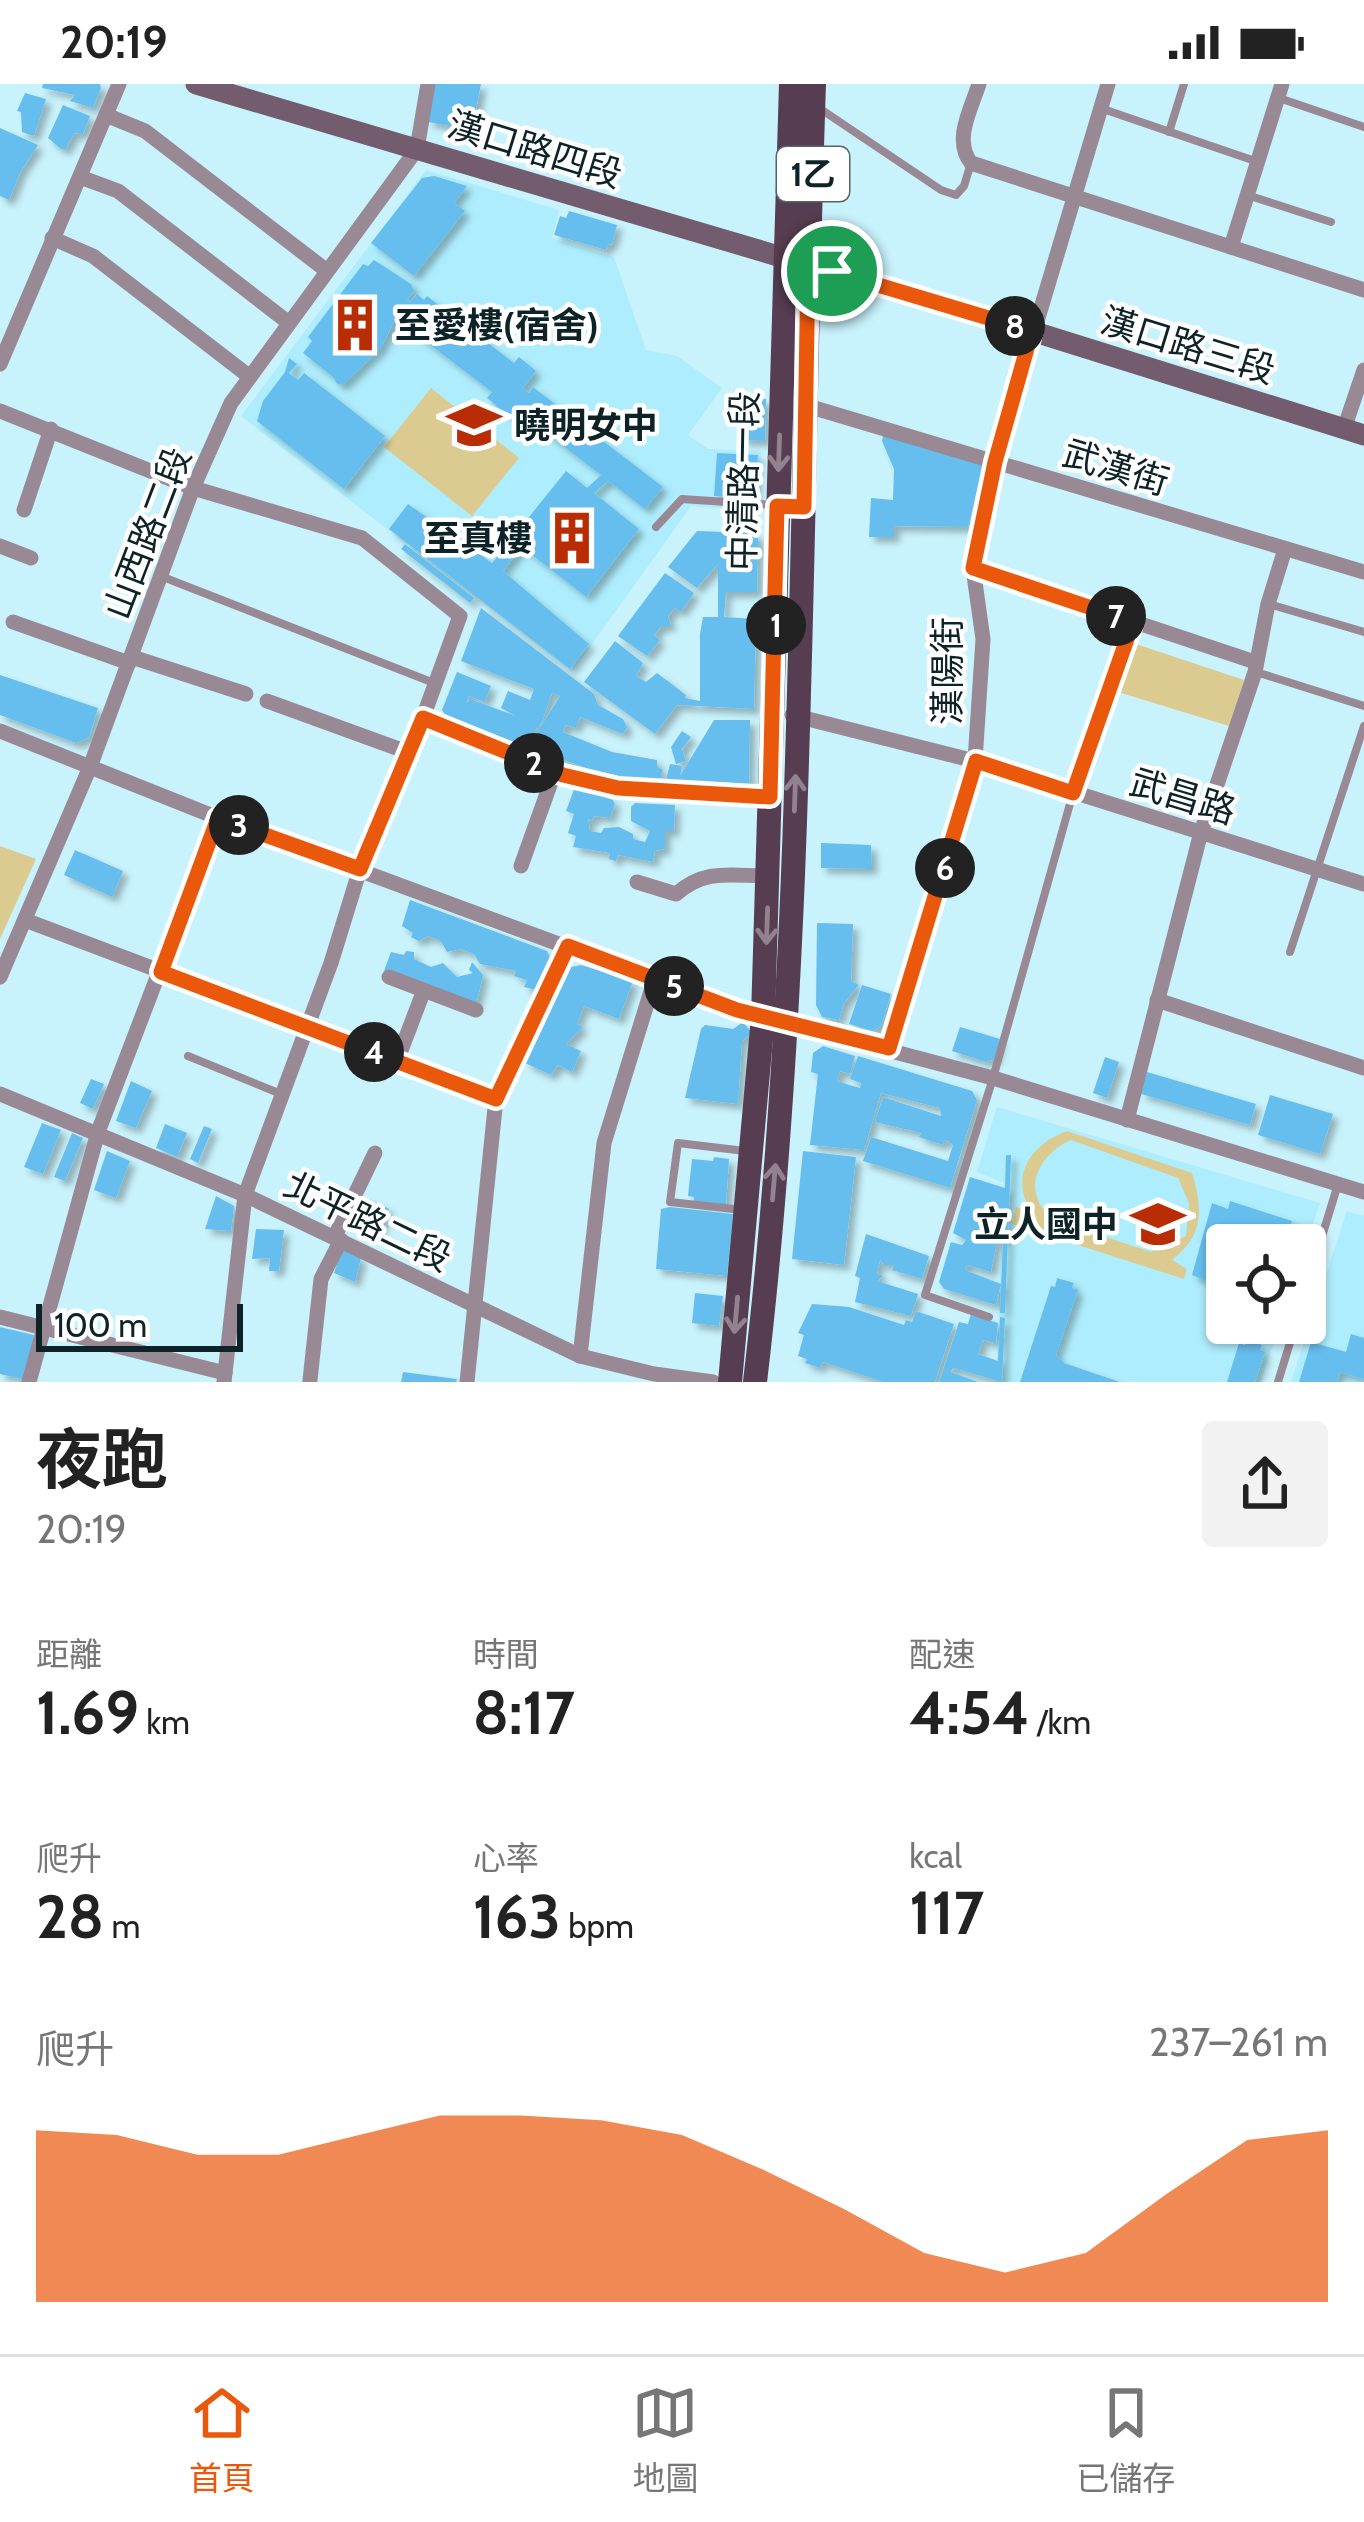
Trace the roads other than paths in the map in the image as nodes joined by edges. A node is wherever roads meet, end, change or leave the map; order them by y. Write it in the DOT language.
graph roads {
  1 [pos="119,84"];
  2 [pos="196,84"];
  3 [pos="428,84"];
  4 [pos="791,84"];
  5 [pos="979,84"];
  6 [pos="1108,84"];
  7 [pos="1184,84"];
  8 [pos="1280,91"];
  9 [pos="813,94"];
  10 [pos="1101,108"];
  11 [pos="106,116"];
  12 [pos="1364,127"];
  13 [pos="1169,132"];
  14 [pos="417,148"];
  15 [pos="1258,162"];
  16 [pos="971,163"];
  17 [pos="80,177"];
  18 [pos="1073,196"];
  19 [pos="1248,196"];
  20 [pos="1331,222"];
  21 [pos="52,238"];
  22 [pos="1231,247"];
  23 [pos="796,261"];
  24 [pos="327,272"];
  25 [pos="1364,290"];
  26 [pos="290,323"];
  27 [pos="1032,331"];
  28 [pos="0,364"];
  29 [pos="1364,370"];
  30 [pos="250,377"];
  31 [pos="781,402"];
  32 [pos="808,404"];
  33 [pos="0,411"];
  34 [pos="51,429"];
  35 [pos="1354,432"];
  36 [pos="995,462"];
  37 [pos="194,488"];
  38 [pos="777,506"];
  39 [pos="804,507"];
  40 [pos="24,510"];
  41 [pos="656,526"];
  42 [pos="0,546"];
  43 [pos="1285,549"];
  44 [pos="31,558"];
  45 [pos="973,568"];
  46 [pos="1364,572"];
  47 [pos="163,577"];
  48 [pos="1268,604"];
  49 [pos="14,622"];
  50 [pos="1133,622"];
  51 [pos="1364,632"];
  52 [pos="130,660"];
  53 [pos="1255,667"];
  54 [pos="435,684"];
  55 [pos="246,694"];
  56 [pos="266,701"];
  57 [pos="1364,706"];
  58 [pos="786,714"];
  59 [pos="423,718"];
  60 [pos="1364,726"];
  61 [pos="0,731"];
  62 [pos="410,753"];
  63 [pos="976,761"];
  64 [pos="90,767"];
  65 [pos="555,771"];
  66 [pos="1073,793"];
  67 [pos="770,797"];
  68 [pos="218,818"];
  69 [pos="1201,832"];
  70 [pos="521,866"];
  71 [pos="360,869"];
  72 [pos="1316,869"];
  73 [pos="769,876"];
  74 [pos="637,882"];
  75 [pos="1364,884"];
  76 [pos="26,920"];
  77 [pos="568,946"];
  78 [pos="1290,952"];
  79 [pos="161,972"];
  80 [pos="0,977"];
  81 [pos="389,977"];
  82 [pos="655,978"];
  83 [pos="424,990"];
  84 [pos="1157,1000"];
  85 [pos="476,1010"];
  86 [pos="776,1020"];
  87 [pos="307,1027"];
  88 [pos="889,1048"];
  89 [pos="188,1056"];
  90 [pos="397,1061"];
  91 [pos="1364,1068"];
  92 [pos="993,1078"];
  93 [pos="0,1094"];
  94 [pos="282,1094"];
  95 [pos="496,1099"];
  96 [pos="1127,1120"];
  97 [pos="98,1132"];
  98 [pos="752,1152"];
  99 [pos="375,1153"];
  100 [pos="1338,1182"];
  101 [pos="1364,1192"];
  102 [pos="245,1195"];
  103 [pos="746,1210"];
  104 [pos="1325,1224"];
  105 [pos="338,1238"];
  106 [pos="475,1307"];
  107 [pos="0,1317"];
  108 [pos="989,1317"];
  109 [pos="44,1327"];
  110 [pos="1290,1344"];
  111 [pos="580,1357"];
  112 [pos="225,1377"];
  113 [pos="310,1380"];
  114 [pos="29,1382"];
  115 [pos="467,1382"];
  116 [pos="713,1382"];
  117 [pos="730,1382"];
  118 [pos="755,1382"];
  119 [pos="1278,1382"];
  1 -- 11 [label="street"];
  2 -- 14 [label="street, 漢口路四段"];
  3 -- 14 [label="street"];
  4 -- 23 [label="main road, 中清路一段 / 1乙"];
  5 -- 16 [label="street"];
  6 -- 10 [label="street, 漢陽街"];
  7 -- 13 [label="lane"];
  8 -- 12 [label="lane"];
  8 -- 15 [label="street"];
  9 -- 16 [label="lane"];
  9 -- 23 [label="main road, 中清路一段 / 1乙"];
  10 -- 13 [label="lane"];
  10 -- 18 [label="street, 漢陽街"];
  11 -- 17 [label="street"];
  11 -- 24 [label="street"];
  13 -- 15 [label="lane"];
  14 -- 23 [label="street, 漢口路四段"];
  14 -- 24 [label="street, 山西路二段"];
  15 -- 19 [label="street"];
  16 -- 18 [label="street"];
  17 -- 21 [label="street"];
  17 -- 26 [label="street"];
  18 -- 22 [label="street"];
  18 -- 27 [label="street, 漢陽街"];
  19 -- 20 [label="lane"];
  19 -- 22 [label="street"];
  21 -- 28 [label="street"];
  21 -- 30 [label="street"];
  22 -- 25 [label="street"];
  23 -- 27 [label="street, 漢口路三段"];
  23 -- 31 [label="main road, 中清路一段 / 1乙"];
  23 -- 32 [label="main road, 中清路一段 / 1乙"];
  24 -- 26 [label="street, 山西路二段"];
  26 -- 30 [label="street, 山西路二段"];
  27 -- 35 [label="street, 漢口路三段"];
  27 -- 36 [label="street, 漢陽街"];
  29 -- 35 [label="street"];
  30 -- 37 [label="street, 山西路二段"];
  31 -- 32 [label="street, 武漢街"];
  31 -- 38 [label="main road, 中清路一段 / 1乙, one-way"];
  32 -- 36 [label="street, 武漢街"];
  32 -- 39 [label="main road, 中清路一段 / 1乙"];
  33 -- 34 [label="street"];
  34 -- 37 [label="street"];
  34 -- 40 [label="street"];
  36 -- 43 [label="street, 武漢街"];
  36 -- 45 [label="street, 漢陽街"];
  37 -- 47 [label="street, 山西路二段"];
  37 -- 54 [label="street"];
  38 -- 39 [label="lane"];
  38 -- 41 [label="lane"];
  38 -- 58 [label="main road, 中清路一段 / 1乙"];
  39 -- 58 [label="main road, 中清路一段 / 1乙"];
  42 -- 44 [label="street"];
  43 -- 46 [label="street, 武漢街"];
  43 -- 48 [label="street"];
  45 -- 50 [label="street"];
  45 -- 63 [label="street, 漢陽街"];
  47 -- 52 [label="street, 山西路二段"];
  47 -- 54 [label="lane"];
  48 -- 51 [label="lane"];
  48 -- 53 [label="street"];
  49 -- 52 [label="street"];
  50 -- 53 [label="street"];
  50 -- 66 [label="lane"];
  52 -- 55 [label="street"];
  52 -- 64 [label="street, 山西路二段"];
  53 -- 57 [label="lane"];
  53 -- 69 [label="street"];
  54 -- 59 [label="street"];
  56 -- 62 [label="street"];
  58 -- 63 [label="street, 武昌路"];
  58 -- 67 [label="main road, 中清路一段 / 1乙"];
  86 -- 58 [label="main road, 中清路一段 / 1乙, one-way"];
  59 -- 62 [label="street"];
  59 -- 65 [label="street"];
  60 -- 72 [label="lane"];
  61 -- 64 [label="street"];
  62 -- 71 [label="street"];
  63 -- 66 [label="street, 武昌路"];
  63 -- 88 [label="street, 漢陽街"];
  64 -- 68 [label="street"];
  64 -- 76 [label="street, 山西路二段"];
  65 -- 67 [label="street"];
  65 -- 70 [label="street"];
  66 -- 69 [label="street, 武昌路"];
  66 -- 92 [label="lane"];
  67 -- 73 [label="main road, 中清路一段 / 1乙"];
  68 -- 71 [label="street"];
  68 -- 79 [label="street"];
  69 -- 72 [label="street, 武昌路"];
  69 -- 84 [label="street"];
  71 -- 77 [label="street"];
  71 -- 87 [label="street"];
  72 -- 75 [label="street, 武昌路"];
  72 -- 78 [label="lane"];
  73 -- 74 [label="street"];
  73 -- 86 [label="main road, 中清路一段 / 1乙, one-way"];
  76 -- 79 [label="street"];
  76 -- 80 [label="street, 山西路二段"];
  77 -- 82 [label="street"];
  77 -- 95 [label="street"];
  79 -- 87 [label="street"];
  79 -- 97 [label="street"];
  81 -- 83 [label="street"];
  82 -- 86 [label="street"];
  82 -- 111 [label="street"];
  83 -- 85 [label="street"];
  83 -- 90 [label="street"];
  84 -- 91 [label="street"];
  84 -- 96 [label="street"];
  86 -- 88 [label="street"];
  86 -- 98 [label="main road, 中清路一段 / 1乙"];
  118 -- 86 [label="main road, 中清路一段 / 1乙, one-way"];
  87 -- 90 [label="street"];
  87 -- 94 [label="street"];
  88 -- 92 [label="street"];
  89 -- 94 [label="lane"];
  90 -- 95 [label="street"];
  92 -- 96 [label="street"];
  92 -- 108 [label="lane"];
  93 -- 97 [label="street, 北平路二段"];
  94 -- 102 [label="street"];
  95 -- 106 [label="street"];
  96 -- 100 [label="street"];
  97 -- 102 [label="street, 北平路二段"];
  97 -- 109 [label="street"];
  98 -- 103 [label="main road, 中清路一段 / 1乙"];
  98 -- 103 [label="lane"];
  99 -- 105 [label="street"];
  100 -- 101 [label="street"];
  100 -- 104 [label="lane"];
  102 -- 105 [label="street, 北平路二段"];
  102 -- 112 [label="street"];
  103 -- 117 [label="main road, 中清路一段 / 1乙, one-way"];
  105 -- 106 [label="street, 北平路二段"];
  105 -- 113 [label="street"];
  106 -- 111 [label="street, 北平路二段"];
  106 -- 115 [label="street"];
  107 -- 109 [label="street"];
  109 -- 112 [label="street"];
  109 -- 114 [label="street"];
  110 -- 119 [label="lane"];
  111 -- 116 [label="street, 北平路二段"];
}
